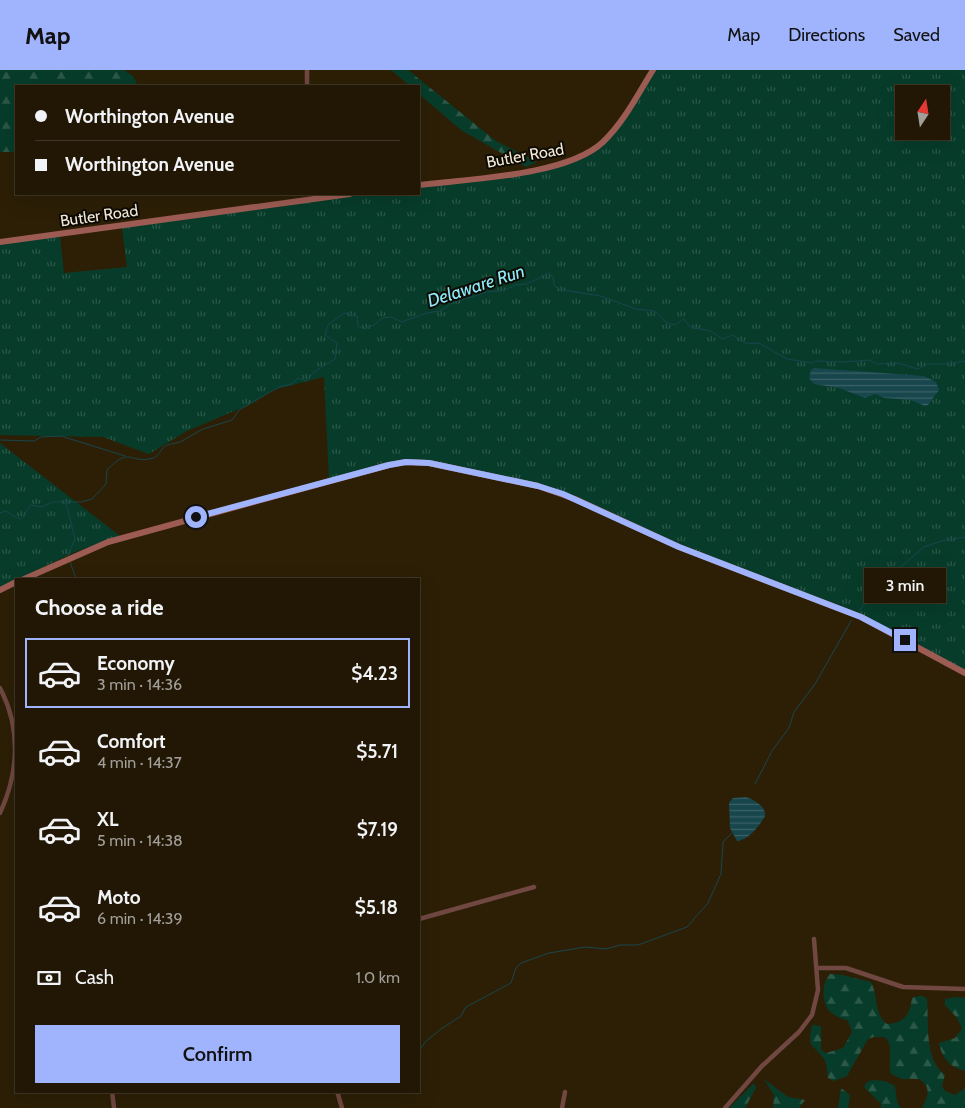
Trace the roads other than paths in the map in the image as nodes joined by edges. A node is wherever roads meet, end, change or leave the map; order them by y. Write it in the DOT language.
graph roads {
  1 [pos="307,70"];
  2 [pos="653,70"];
  3 [pos="307,85"];
  4 [pos="420,185"];
  5 [pos="337,195"];
  6 [pos="310,197"];
  7 [pos="0,242"];
  8 [pos="26,578"];
  9 [pos="15,582"];
  10 [pos="0,590"];
  11 [pos="965,673"];
  12 [pos="0,688"];
  13 [pos="15,738"];
  14 [pos="15,754"];
  15 [pos="0,812"];
  16 [pos="534,887"];
  17 [pos="420,919"];
  18 [pos="814,939"];
  19 [pos="816,968"];
  20 [pos="965,990"];
  21 [pos="565,1092"];
  22 [pos="112,1093"];
  23 [pos="338,1093"];
  24 [pos="114,1108"];
  25 [pos="342,1108"];
  26 [pos="562,1108"];
  27 [pos="725,1108"];
  1 -- 3 [label="street"];
  2 -- 4 [label="main road, Butler Road"];
  5 -- 6 [label="main road, Butler Road"];
  6 -- 7 [label="main road, Butler Road"];
  8 -- 11 [label="main road"];
  9 -- 10 [label="main road"];
  12 -- 13 [label="street"];
  14 -- 15 [label="street"];
  16 -- 17 [label="street"];
  18 -- 19 [label="street"];
  19 -- 20 [label="street"];
  19 -- 27 [label="street"];
  21 -- 26 [label="street"];
  22 -- 24 [label="street"];
  23 -- 25 [label="street"];
}
